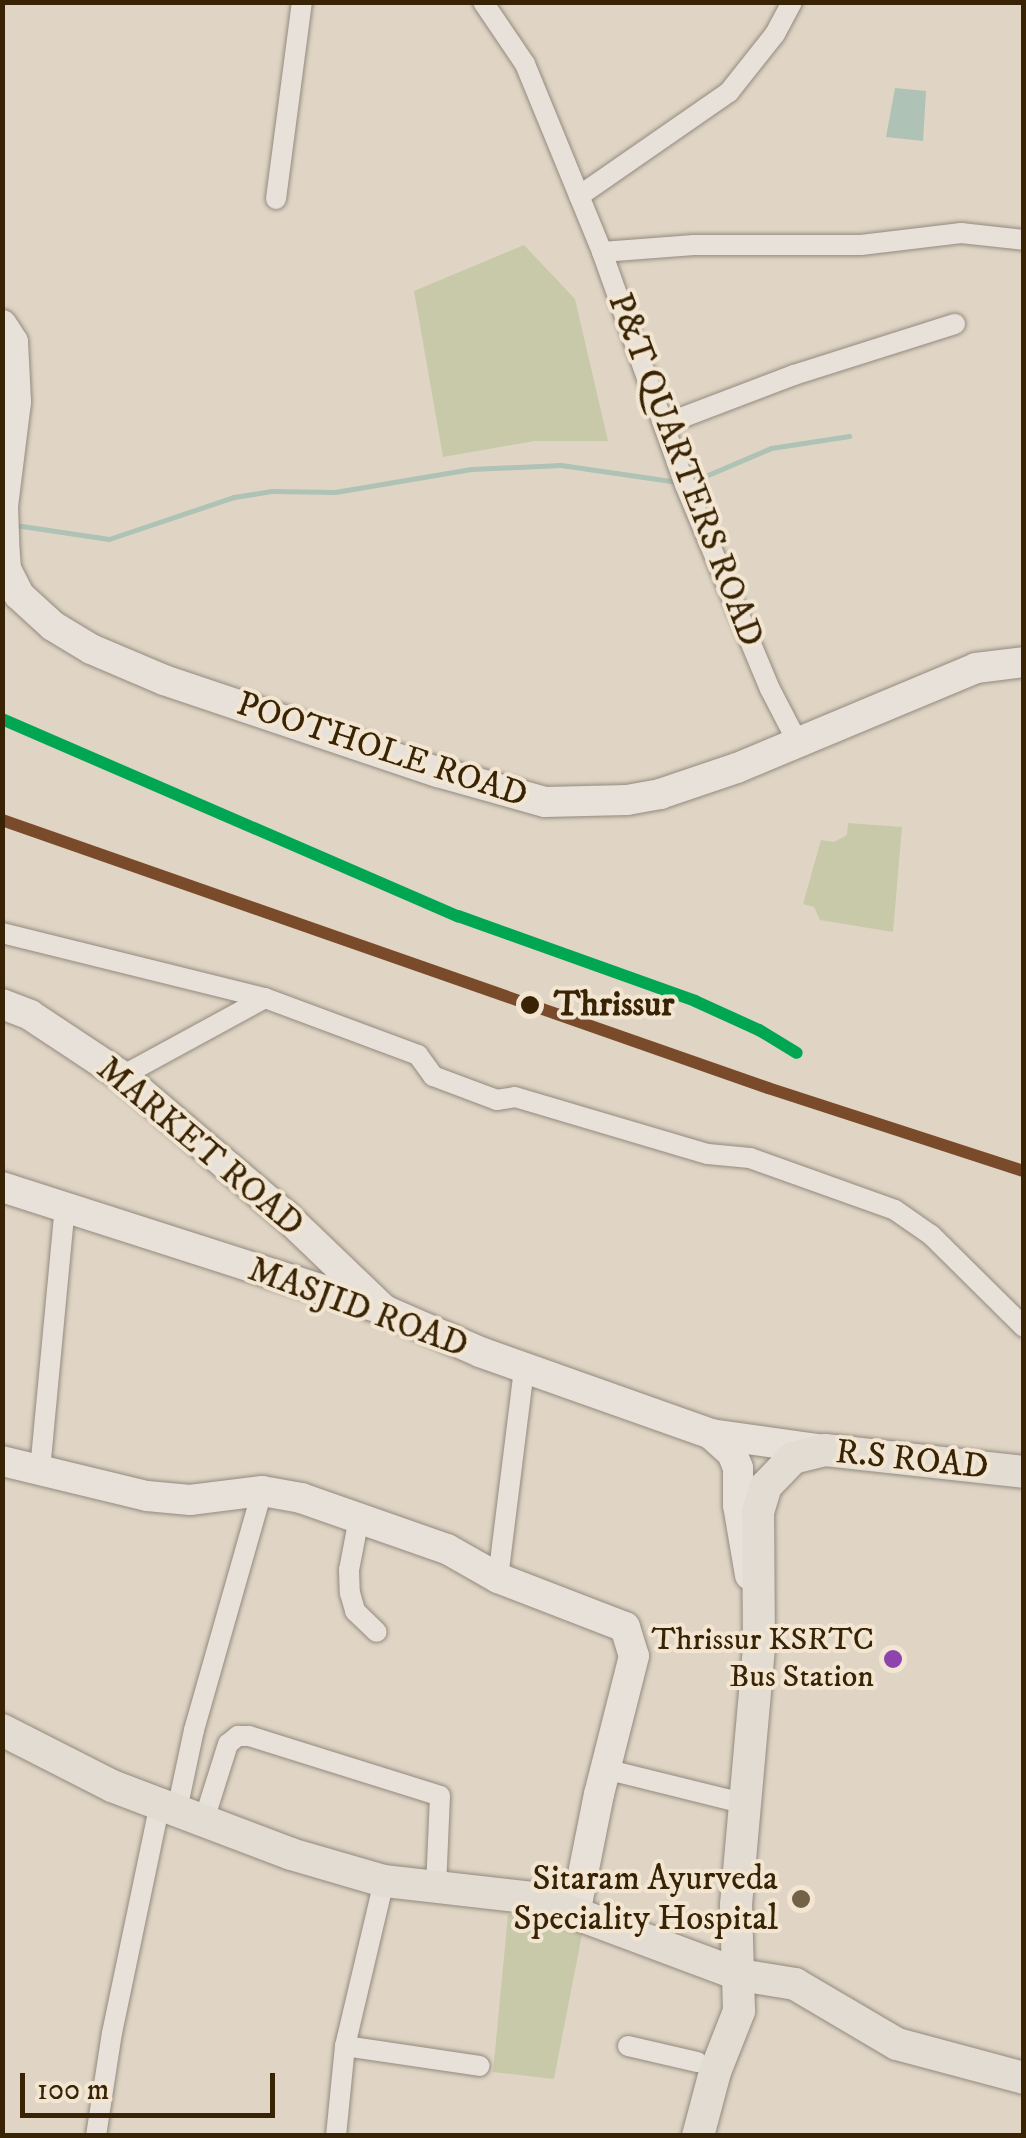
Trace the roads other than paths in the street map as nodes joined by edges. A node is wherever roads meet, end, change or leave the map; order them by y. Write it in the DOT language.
graph roads {
  1 [pos="302,2"];
  2 [pos="483,2"];
  3 [pos="792,2"];
  4 [pos="579,196"];
  5 [pos="276,199"];
  6 [pos="1024,240"];
  7 [pos="602,252"];
  8 [pos="956,324"];
  9 [pos="2,325"];
  10 [pos="664,424"];
  11 [pos="4,513"];
  12 [pos="4,530"];
  13 [pos="1024,662"];
  14 [pos="798,741"];
  15 [pos="2,933"];
  16 [pos="265,998"];
  17 [pos="2,1004"];
  18 [pos="160,1056"];
  19 [pos="122,1076"];
  20 [pos="148,1101"];
  21 [pos="2,1187"];
  22 [pos="65,1205"];
  23 [pos="384,1310"];
  24 [pos="1024,1327"];
  25 [pos="524,1369"];
  26 [pos="711,1434"];
  27 [pos="825,1450"];
  28 [pos="2,1461"];
  29 [pos="40,1470"];
  30 [pos="1024,1472"];
  31 [pos="262,1491"];
  32 [pos="359,1518"];
  33 [pos="498,1578"];
  34 [pos="759,1618"];
  35 [pos="377,1632"];
  36 [pos="2,1730"];
  37 [pos="606,1769"];
  38 [pos="746,1804"];
  39 [pos="180,1811"];
  40 [pos="384,1881"];
  41 [pos="436,1887"];
  42 [pos="575,1914"];
  43 [pos="740,1975"];
  44 [pos="345,2046"];
  45 [pos="628,2046"];
  46 [pos="697,2062"];
  47 [pos="480,2066"];
  48 [pos="1024,2078"];
  49 [pos="96,2136"];
  50 [pos="336,2136"];
  51 [pos="680,2136"];
  52 [pos="698,2136"];
  1 -- 5 [label="street"];
  2 -- 4 [label="street, P&T QUARTERS ROAD"];
  3 -- 4 [label="street"];
  4 -- 7 [label="street, P&T QUARTERS ROAD"];
  6 -- 7 [label="street"];
  7 -- 10 [label="street, P&T QUARTERS ROAD"];
  8 -- 10 [label="street"];
  9 -- 11 [label="street, POOTHOLE ROAD"];
  10 -- 14 [label="street, P&T QUARTERS ROAD"];
  11 -- 12 [label="street, POOTHOLE ROAD"];
  12 -- 14 [label="street, POOTHOLE ROAD"];
  13 -- 14 [label="street, POOTHOLE ROAD"];
  15 -- 16 [label="street"];
  16 -- 18 [label="street"];
  16 -- 24 [label="street"];
  17 -- 19 [label="street, MARKET ROAD"];
  18 -- 19 [label="street"];
  18 -- 20 [label="street"];
  19 -- 20 [label="street, MARKET ROAD"];
  20 -- 23 [label="street, MARKET ROAD"];
  21 -- 22 [label="street, MASJID ROAD"];
  22 -- 23 [label="street, MASJID ROAD"];
  22 -- 29 [label="street"];
  23 -- 25 [label="street, MASJID ROAD"];
  25 -- 26 [label="street, MASJID ROAD"];
  25 -- 33 [label="street"];
  26 -- 27 [label="street, MASJID ROAD"];
  26 -- 34 [label="street"];
  27 -- 30 [label="main road, R.S ROAD"];
  27 -- 34 [label="main road, R.S ROAD"];
  28 -- 29 [label="street"];
  29 -- 31 [label="street"];
  31 -- 32 [label="street"];
  31 -- 39 [label="street"];
  32 -- 33 [label="street"];
  32 -- 35 [label="street"];
  33 -- 37 [label="street"];
  34 -- 38 [label="main road, R.S ROAD"];
  36 -- 39 [label="main road"];
  37 -- 38 [label="street"];
  37 -- 42 [label="street"];
  38 -- 43 [label="main road, R.S ROAD"];
  39 -- 40 [label="main road"];
  39 -- 41 [label="street"];
  39 -- 49 [label="street"];
  40 -- 41 [label="main road"];
  40 -- 44 [label="street"];
  41 -- 42 [label="main road"];
  42 -- 43 [label="main road"];
  43 -- 46 [label="main road"];
  43 -- 48 [label="main road"];
  43 -- 52 [label="main road, R.S ROAD"];
  44 -- 47 [label="street"];
  44 -- 50 [label="street"];
  45 -- 46 [label="street"];
  46 -- 51 [label="main road"];
}
